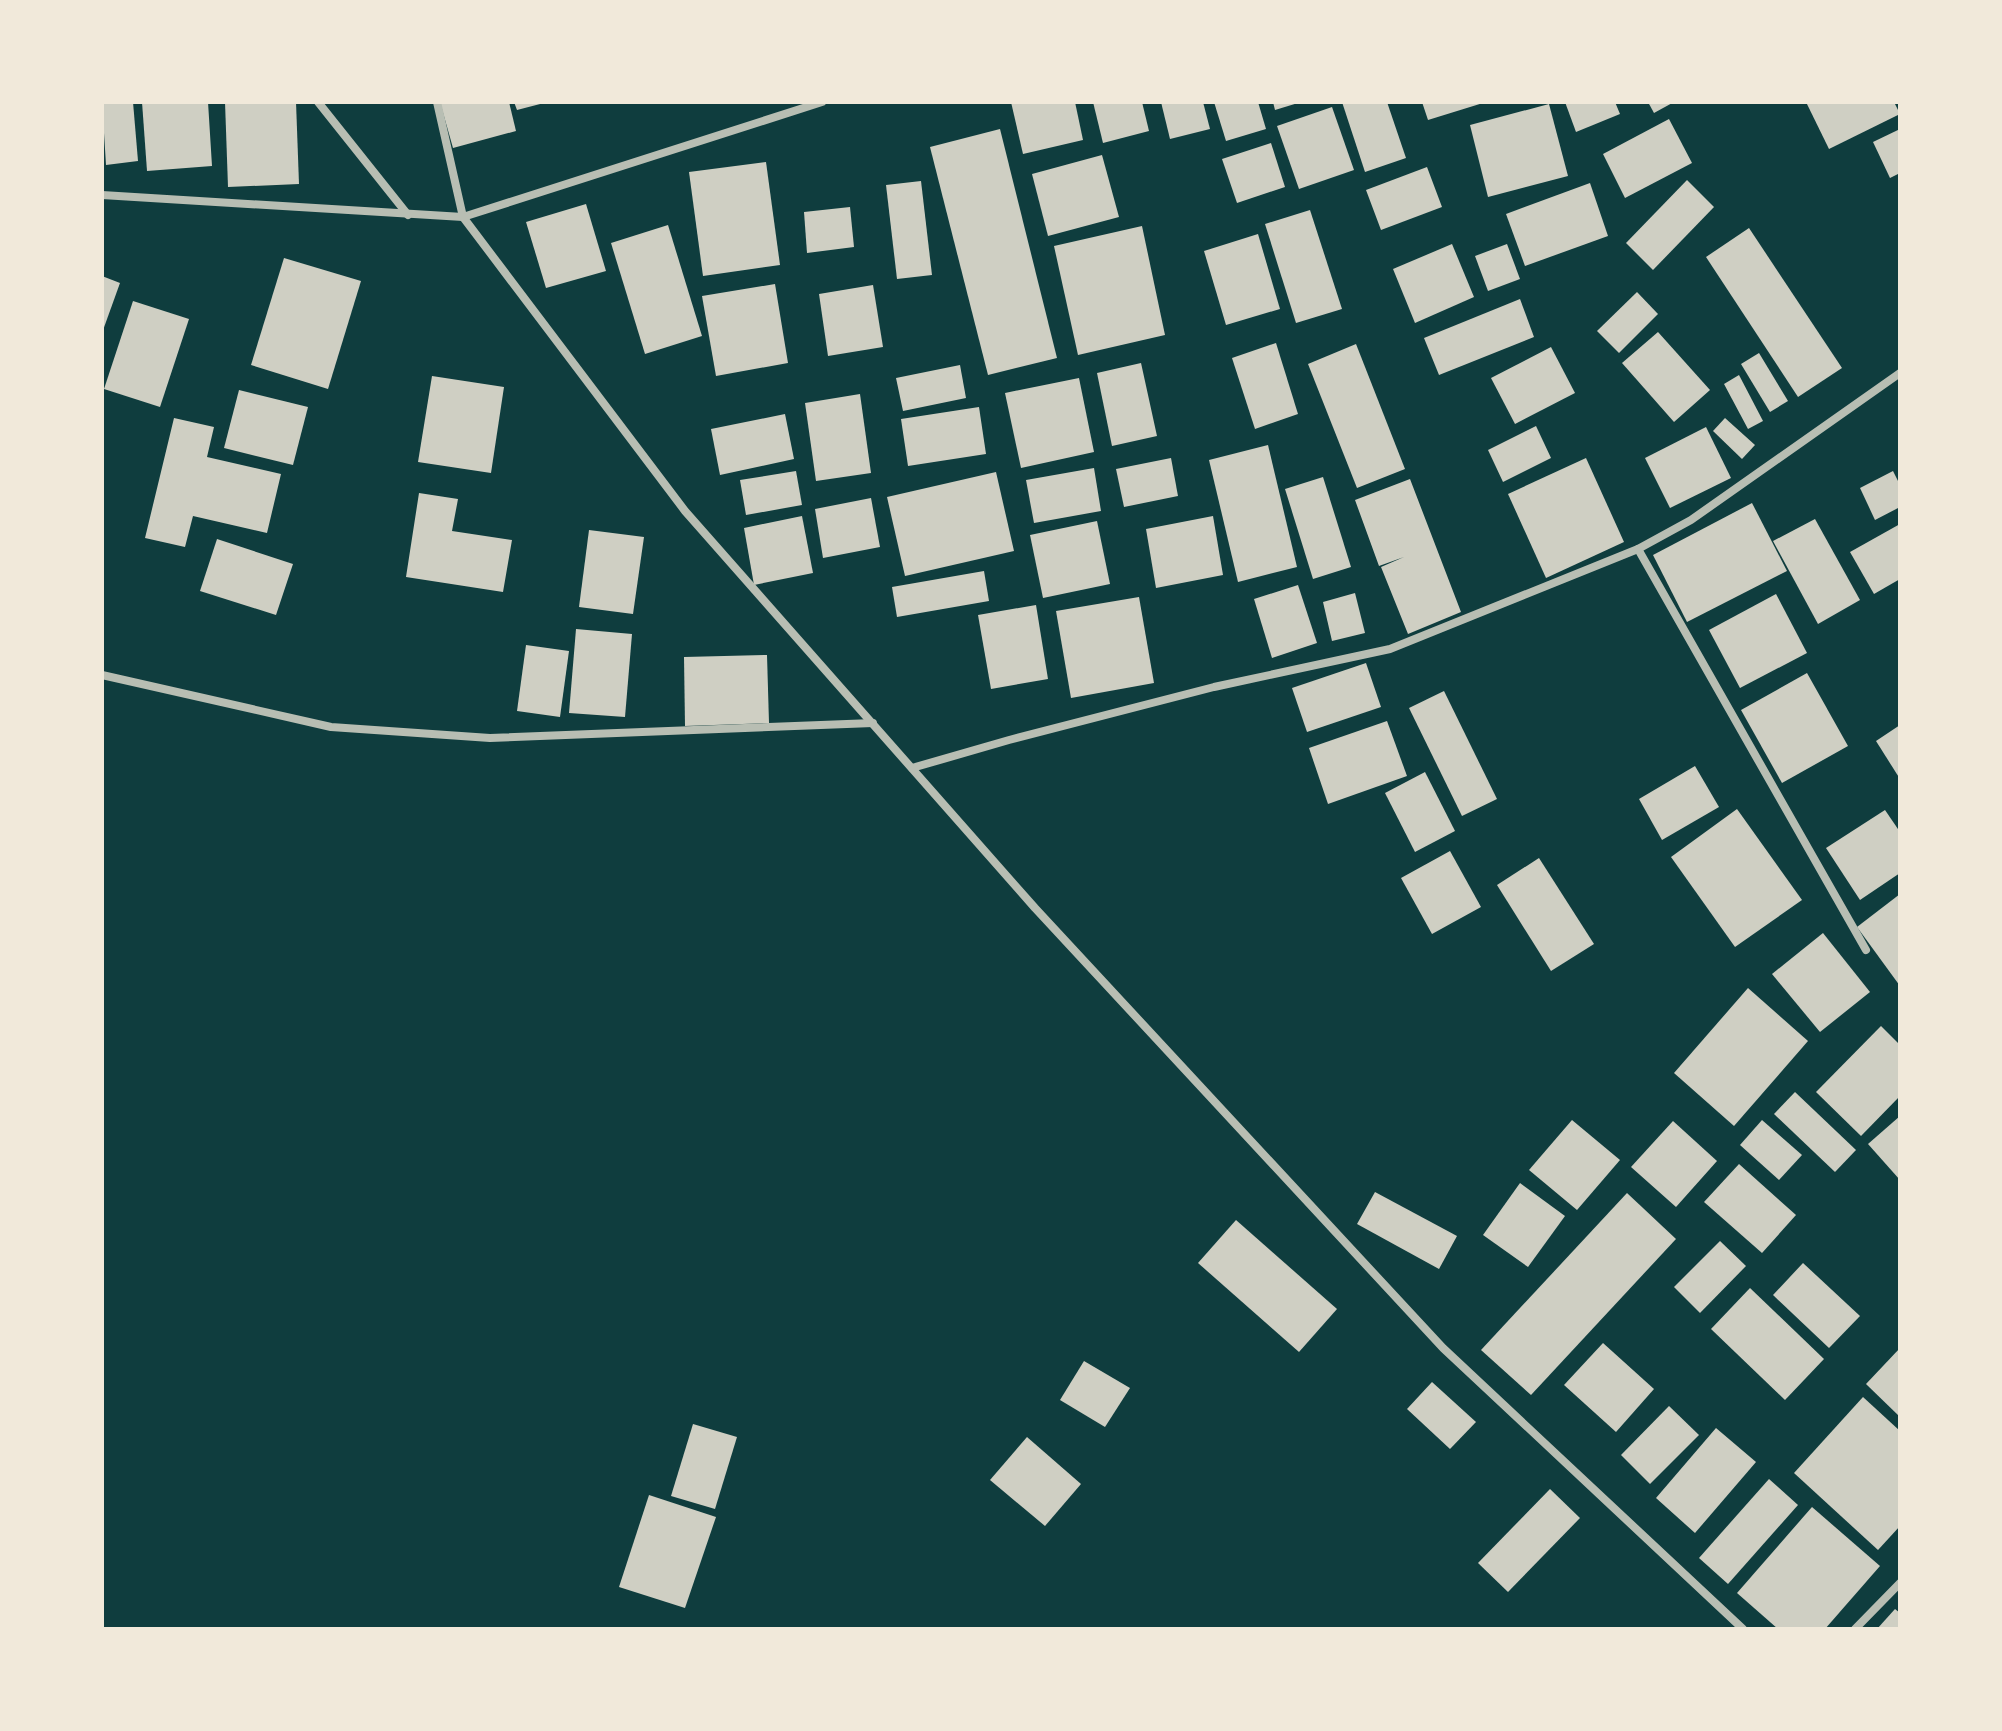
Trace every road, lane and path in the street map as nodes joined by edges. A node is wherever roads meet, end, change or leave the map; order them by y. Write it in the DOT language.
graph roads {
  1 [pos="318,102"];
  2 [pos="437,102"];
  3 [pos="822,102"];
  4 [pos="102,195"];
  5 [pos="408,215"];
  6 [pos="463,217"];
  7 [pos="1900,373"];
  8 [pos="1638,549"];
  9 [pos="102,675"];
  10 [pos="873,723"];
  11 [pos="912,768"];
  12 [pos="1866,950"];
  13 [pos="1900,1583"];
  14 [pos="1743,1629"];
  15 [pos="1855,1629"];
  1 -- 5 [label="street"];
  2 -- 6 [label="street"];
  3 -- 6 [label="street"];
  4 -- 5 [label="street"];
  5 -- 6 [label="street"];
  6 -- 10 [label="street"];
  7 -- 8 [label="street"];
  8 -- 11 [label="street"];
  8 -- 12 [label="street"];
  9 -- 10 [label="street"];
  10 -- 11 [label="street"];
  11 -- 14 [label="street"];
  13 -- 15 [label="street"];
}
